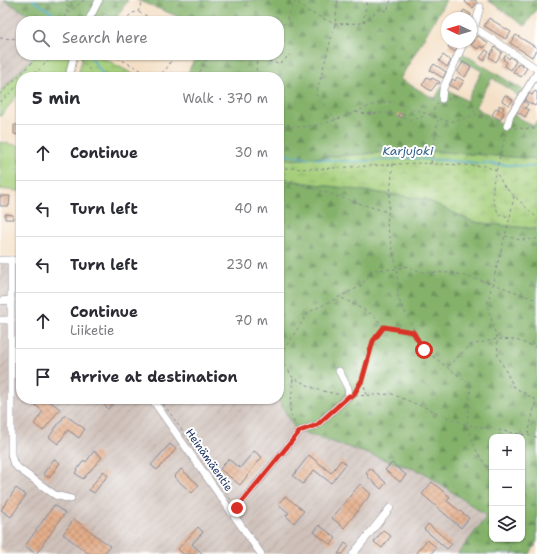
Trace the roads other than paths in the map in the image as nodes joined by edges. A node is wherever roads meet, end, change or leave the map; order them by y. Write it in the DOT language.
graph roads {
  1 [pos="99,0"];
  2 [pos="480,7"];
  3 [pos="91,16"];
  4 [pos="477,16"];
  5 [pos="477,30"];
  6 [pos="461,48"];
  7 [pos="73,60"];
  8 [pos="537,69"];
  9 [pos="70,72"];
  10 [pos="537,73"];
  11 [pos="442,98"];
  12 [pos="508,127"];
  13 [pos="0,260"];
  14 [pos="11,260"];
  15 [pos="16,260"];
  16 [pos="11,300"];
  17 [pos="0,301"];
  18 [pos="0,320"];
  19 [pos="11,320"];
  20 [pos="339,371"];
  21 [pos="155,404"];
  22 [pos="71,499"];
  23 [pos="390,508"];
  24 [pos="231,512"];
  25 [pos="261,554"];
  26 [pos="353,554"];
  1 -- 3 [label="street"];
  2 -- 4 [label="street"];
  5 -- 8 [label="street"];
  6 -- 11 [label="street"];
  7 -- 9 [label="street"];
  10 -- 12 [label="street"];
  13 -- 14 [label="street"];
  14 -- 15 [label="street"];
  14 -- 16 [label="street"];
  16 -- 17 [label="street"];
  16 -- 19 [label="street"];
  18 -- 19 [label="street"];
  19 -- 22 [label="street"];
  20 -- 24 [label="street"];
  21 -- 24 [label="street, Heinämäentie"];
  23 -- 26 [label="street"];
  24 -- 25 [label="street, Heinämäentie"];
}
